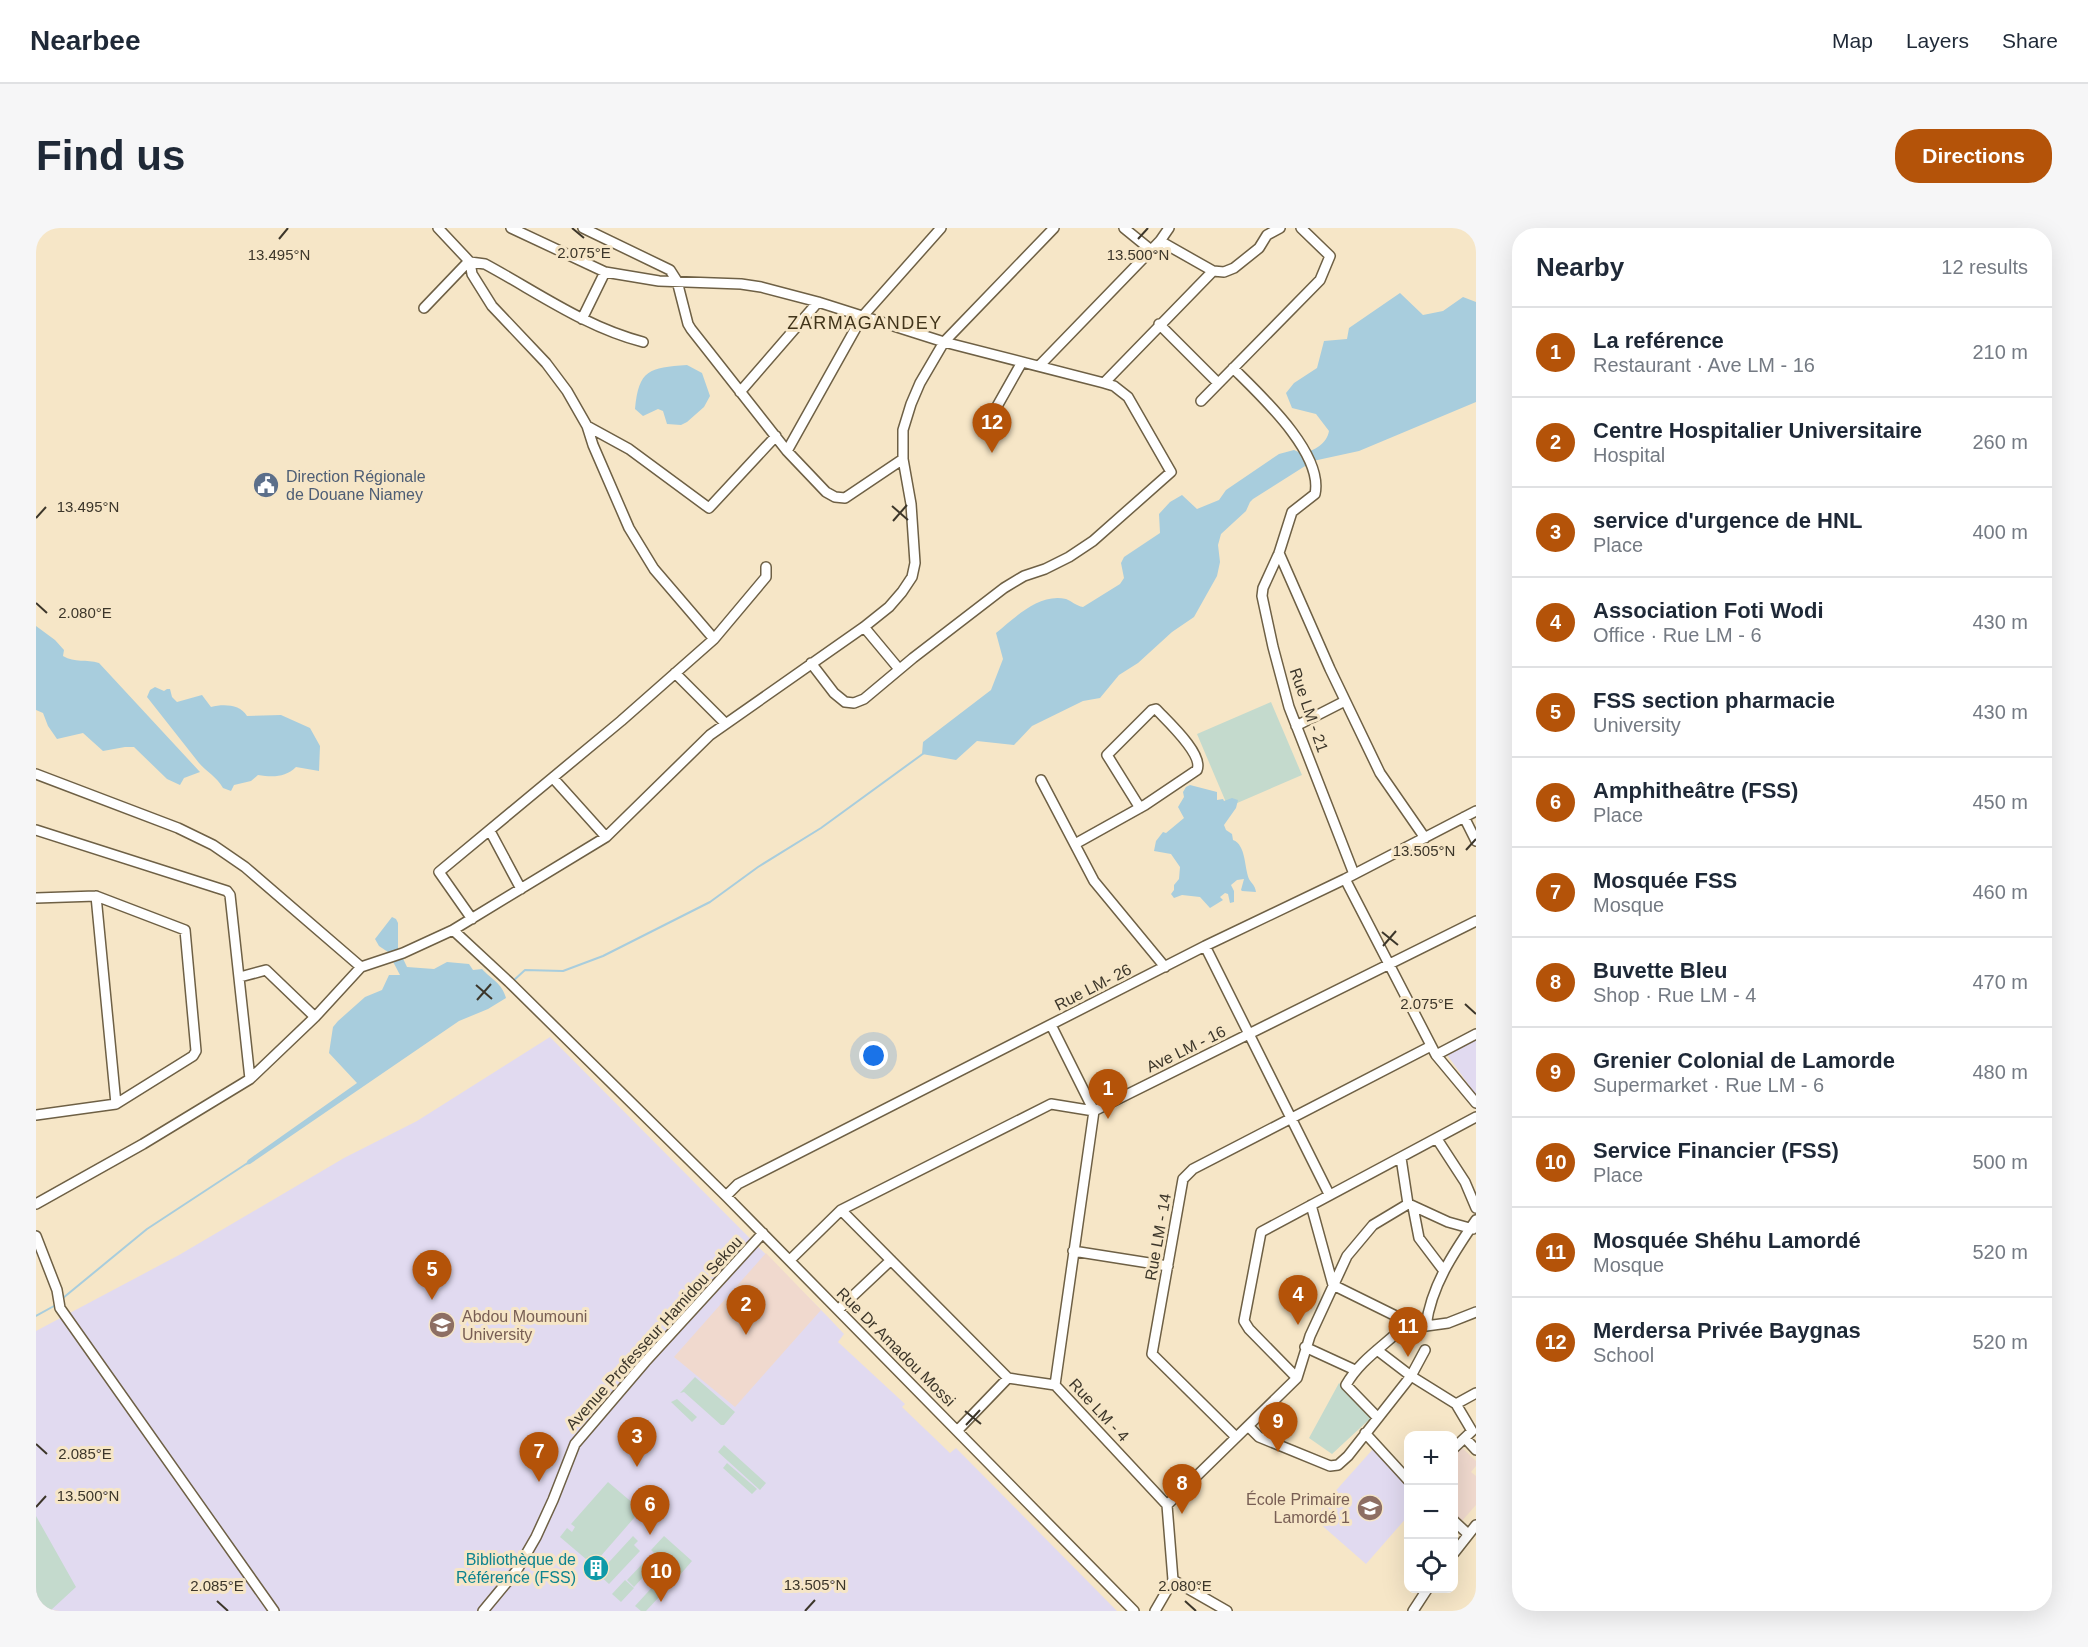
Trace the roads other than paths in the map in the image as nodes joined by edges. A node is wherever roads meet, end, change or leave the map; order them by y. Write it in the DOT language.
graph roads {
  1 [pos="438,228"];
  2 [pos="511,228"];
  3 [pos="583,228"];
  4 [pos="941,228"];
  5 [pos="1054,228"];
  6 [pos="1124,228"];
  7 [pos="1169,228"];
  8 [pos="1280,228"];
  9 [pos="1301,228"];
  10 [pos="1160,241"];
  11 [pos="1151,250"];
  12 [pos="470,261"];
  13 [pos="1213,271"];
  14 [pos="605,272"];
  15 [pos="677,281"];
  16 [pos="818,302"];
  17 [pos="424,308"];
  18 [pos="862,317"];
  19 [pos="582,319"];
  20 [pos="1159,324"];
  21 [pos="643,342"];
  22 [pos="944,342"];
  23 [pos="1022,362"];
  24 [pos="1039,366"];
  25 [pos="1233,368"];
  26 [pos="1104,383"];
  27 [pos="1218,383"];
  28 [pos="741,392"];
  29 [pos="1201,401"];
  30 [pos="991,417"];
  31 [pos="587,426"];
  32 [pos="776,436"];
  33 [pos="787,451"];
  34 [pos="903,459"];
  35 [pos="1279,553"];
  36 [pos="766,567"];
  37 [pos="864,627"];
  38 [pos="714,639"];
  39 [pos="811,663"];
  40 [pos="899,669"];
  41 [pos="675,673"];
  42 [pos="1345,701"];
  43 [pos="724,723"];
  44 [pos="1296,726"];
  45 [pos="36,774"];
  46 [pos="553,778"];
  47 [pos="1041,780"];
  48 [pos="1140,808"];
  49 [pos="1476,811"];
  50 [pos="1464,817"];
  51 [pos="36,830"];
  52 [pos="490,831"];
  53 [pos="606,837"];
  54 [pos="1425,838"];
  55 [pos="1476,841"];
  56 [pos="1075,844"];
  57 [pos="1354,874"];
  58 [pos="1345,879"];
  59 [pos="521,888"];
  60 [pos="96,896"];
  61 [pos="36,898"];
  62 [pos="472,919"];
  63 [pos="1476,921"];
  64 [pos="453,930"];
  65 [pos="1205,946"];
  66 [pos="1388,965"];
  67 [pos="361,967"];
  68 [pos="1165,968"];
  69 [pos="240,977"];
  70 [pos="315,1017"];
  71 [pos="1051,1025"];
  72 [pos="1249,1034"];
  73 [pos="1476,1034"];
  74 [pos="1433,1051"];
  75 [pos="250,1079"];
  76 [pos="116,1104"];
  77 [pos="1476,1104"];
  78 [pos="1094,1111"];
  79 [pos="36,1115"];
  80 [pos="1476,1116"];
  81 [pos="1292,1118"];
  82 [pos="1437,1139"];
  83 [pos="1401,1158"];
  84 [pos="1329,1194"];
  85 [pos="726,1196"];
  86 [pos="36,1204"];
  87 [pos="1311,1205"];
  88 [pos="1411,1205"];
  89 [pos="1476,1208"];
  90 [pos="841,1210"];
  91 [pos="1476,1220"];
  92 [pos="1473,1229"];
  93 [pos="763,1233"];
  94 [pos="36,1236"];
  95 [pos="1073,1251"];
  96 [pos="789,1260"];
  97 [pos="891,1260"];
  98 [pos="1168,1266"];
  99 [pos="1444,1270"];
  100 [pos="1333,1285"];
  101 [pos="838,1310"];
  102 [pos="1476,1312"];
  103 [pos="1408,1322"];
  104 [pos="1426,1326"];
  105 [pos="1305,1347"];
  106 [pos="1377,1350"];
  107 [pos="1425,1350"];
  108 [pos="1355,1370"];
  109 [pos="1411,1376"];
  110 [pos="1297,1377"];
  111 [pos="1008,1378"];
  112 [pos="1055,1385"];
  113 [pos="1476,1393"];
  114 [pos="1456,1404"];
  115 [pos="1378,1418"];
  116 [pos="1248,1426"];
  117 [pos="957,1431"];
  118 [pos="1365,1433"];
  119 [pos="1236,1437"];
  120 [pos="1464,1437"];
  121 [pos="1458,1444"];
  122 [pos="1476,1450"];
  123 [pos="1404,1476"];
  124 [pos="1167,1505"];
  125 [pos="1458,1525"];
  126 [pos="1476,1525"];
  127 [pos="1468,1534"];
  128 [pos="1458,1548"];
  129 [pos="1173,1580"];
  130 [pos="1425,1593"];
  131 [pos="274,1611"];
  132 [pos="483,1611"];
  133 [pos="1134,1611"];
  134 [pos="1155,1611"];
  135 [pos="1227,1611"];
  136 [pos="1413,1611"];
  1 -- 12 [label="street"];
  2 -- 14 [label="street"];
  3 -- 15 [label="street"];
  4 -- 18 [label="street"];
  5 -- 22 [label="street"];
  6 -- 11 [label="street"];
  7 -- 10 [label="street"];
  8 -- 13 [label="street"];
  9 -- 25 [label="street"];
  10 -- 11 [label="street"];
  10 -- 13 [label="street"];
  11 -- 24 [label="street"];
  12 -- 17 [label="street"];
  12 -- 19 [label="street"];
  12 -- 31 [label="street"];
  13 -- 20 [label="street"];
  14 -- 15 [label="street"];
  14 -- 19 [label="street"];
  15 -- 16 [label="street"];
  15 -- 28 [label="street"];
  16 -- 18 [label="street"];
  16 -- 28 [label="street"];
  18 -- 22 [label="street"];
  18 -- 33 [label="street"];
  19 -- 21 [label="street"];
  20 -- 26 [label="street"];
  20 -- 27 [label="street"];
  22 -- 23 [label="street"];
  22 -- 34 [label="street"];
  23 -- 24 [label="street"];
  23 -- 30 [label="street"];
  24 -- 26 [label="street"];
  25 -- 27 [label="street"];
  25 -- 35 [label="street, Rue LM - 21"];
  26 -- 40 [label="street"];
  27 -- 29 [label="street"];
  28 -- 32 [label="street"];
  31 -- 32 [label="street"];
  31 -- 38 [label="street"];
  32 -- 33 [label="street"];
  33 -- 34 [label="street"];
  34 -- 37 [label="street"];
  35 -- 42 [label="street"];
  35 -- 44 [label="street, Rue LM - 21"];
  36 -- 38 [label="street"];
  37 -- 39 [label="street"];
  37 -- 40 [label="street"];
  38 -- 41 [label="street"];
  39 -- 40 [label="street"];
  39 -- 43 [label="street"];
  41 -- 43 [label="street"];
  41 -- 46 [label="street"];
  42 -- 44 [label="street"];
  42 -- 54 [label="street"];
  43 -- 53 [label="street"];
  44 -- 57 [label="street, Rue LM - 21"];
  45 -- 67 [label="street"];
  46 -- 52 [label="street"];
  46 -- 53 [label="street"];
  47 -- 56 [label="street"];
  48 -- 48 [label="street"];
  48 -- 56 [label="street"];
  49 -- 50 [label="street, Rue LM- 26"];
  50 -- 54 [label="street, Rue LM- 26"];
  50 -- 55 [label="street"];
  51 -- 69 [label="street"];
  52 -- 59 [label="street"];
  52 -- 62 [label="street"];
  53 -- 59 [label="street"];
  54 -- 57 [label="street, Rue LM- 26"];
  56 -- 68 [label="street"];
  57 -- 58 [label="street, Rue LM- 26"];
  58 -- 65 [label="street, Rue LM- 26"];
  58 -- 66 [label="street"];
  59 -- 62 [label="street"];
  60 -- 61 [label="street"];
  60 -- 76 [label="street"];
  60 -- 76 [label="street"];
  62 -- 64 [label="street"];
  63 -- 66 [label="street, Ave LM - 16"];
  64 -- 67 [label="street"];
  64 -- 85 [label="street, Rue Dr Amadou Mossi"];
  65 -- 68 [label="street, Rue LM- 26"];
  65 -- 72 [label="street"];
  66 -- 72 [label="street, Ave LM - 16"];
  66 -- 74 [label="street"];
  67 -- 70 [label="street"];
  68 -- 71 [label="street, Rue LM- 26"];
  69 -- 70 [label="street"];
  69 -- 75 [label="street"];
  70 -- 75 [label="street"];
  71 -- 78 [label="street"];
  71 -- 85 [label="street, Rue LM- 26"];
  72 -- 78 [label="street, Ave LM - 16"];
  72 -- 81 [label="street"];
  73 -- 74 [label="street, Rue LM - 14"];
  74 -- 77 [label="street"];
  74 -- 81 [label="street, Rue LM - 14"];
  75 -- 86 [label="street"];
  76 -- 79 [label="street"];
  78 -- 90 [label="street"];
  78 -- 95 [label="street, Rue LM - 4"];
  80 -- 82 [label="street"];
  81 -- 84 [label="street"];
  81 -- 98 [label="street, Rue LM - 14"];
  82 -- 83 [label="street"];
  82 -- 89 [label="street"];
  83 -- 84 [label="street"];
  83 -- 88 [label="street"];
  84 -- 87 [label="street"];
  85 -- 93 [label="street, Rue Dr Amadou Mossi"];
  87 -- 100 [label="street"];
  87 -- 110 [label="street"];
  88 -- 92 [label="street"];
  88 -- 99 [label="street"];
  88 -- 100 [label="street"];
  90 -- 96 [label="street"];
  90 -- 97 [label="street"];
  91 -- 92 [label="street"];
  92 -- 99 [label="street"];
  93 -- 96 [label="street, Rue Dr Amadou Mossi"];
  93 -- 132 [label="street, Avenue Professeur Hamidou Sekou"];
  94 -- 131 [label="street"];
  95 -- 98 [label="street"];
  95 -- 112 [label="street, Rue LM - 4"];
  96 -- 101 [label="street, Rue Dr Amadou Mossi"];
  97 -- 101 [label="street"];
  97 -- 111 [label="street"];
  98 -- 119 [label="street, Rue LM - 14"];
  99 -- 104 [label="street"];
  100 -- 103 [label="street"];
  100 -- 105 [label="street"];
  101 -- 117 [label="street, Rue Dr Amadou Mossi"];
  102 -- 104 [label="street"];
  103 -- 104 [label="street"];
  103 -- 106 [label="street"];
  105 -- 108 [label="street"];
  105 -- 110 [label="street"];
  106 -- 108 [label="street"];
  106 -- 109 [label="street"];
  107 -- 109 [label="street"];
  108 -- 115 [label="street"];
  109 -- 114 [label="street"];
  109 -- 115 [label="street"];
  110 -- 116 [label="street"];
  111 -- 112 [label="street"];
  111 -- 117 [label="street"];
  112 -- 124 [label="street, Rue LM - 4"];
  113 -- 114 [label="street"];
  114 -- 120 [label="street"];
  115 -- 118 [label="street"];
  116 -- 118 [label="street"];
  116 -- 119 [label="street"];
  117 -- 133 [label="street, Rue Dr Amadou Mossi"];
  118 -- 123 [label="street"];
  119 -- 124 [label="street"];
  120 -- 121 [label="street"];
  120 -- 122 [label="street"];
  124 -- 129 [label="street"];
  125 -- 127 [label="street"];
  126 -- 127 [label="street"];
  127 -- 128 [label="street"];
  129 -- 134 [label="street"];
  129 -- 135 [label="street"];
  130 -- 136 [label="street"];
}
